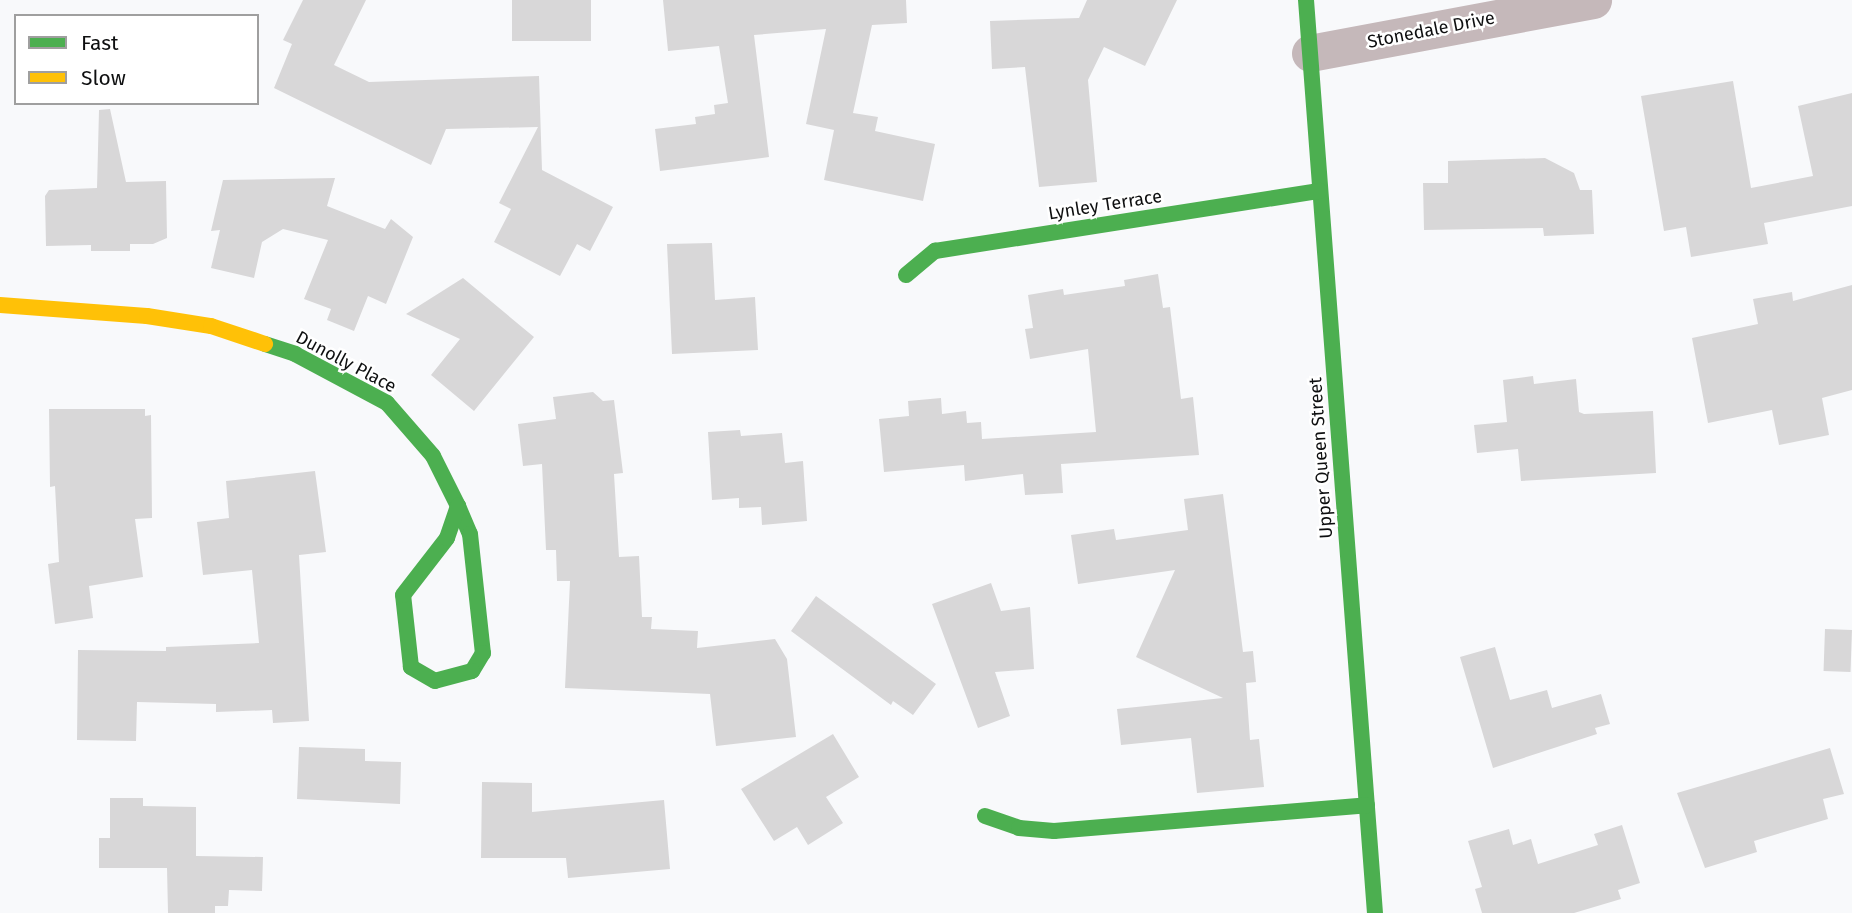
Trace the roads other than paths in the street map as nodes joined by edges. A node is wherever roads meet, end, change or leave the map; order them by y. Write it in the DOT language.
graph roads {
  1 [pos="1306,0"];
  2 [pos="1593,0"];
  3 [pos="1310,53"];
  4 [pos="1320,191"];
  5 [pos="906,275"];
  6 [pos="0,305"];
  7 [pos="458,506"];
  8 [pos="1367,805"];
  9 [pos="985,816"];
  10 [pos="1375,913"];
  1 -- 3 [label="street, Upper Queen Street"];
  2 -- 3 [label="street, Stonedale Drive"];
  3 -- 4 [label="street, Upper Queen Street"];
  4 -- 5 [label="street, Lynley Terrace"];
  4 -- 8 [label="street, Upper Queen Street"];
  6 -- 7 [label="street, Dunolly Place"];
  7 -- 7 [label="street, Dunolly Place"];
  8 -- 9 [label="street"];
  8 -- 10 [label="street, Upper Queen Street"];
}
